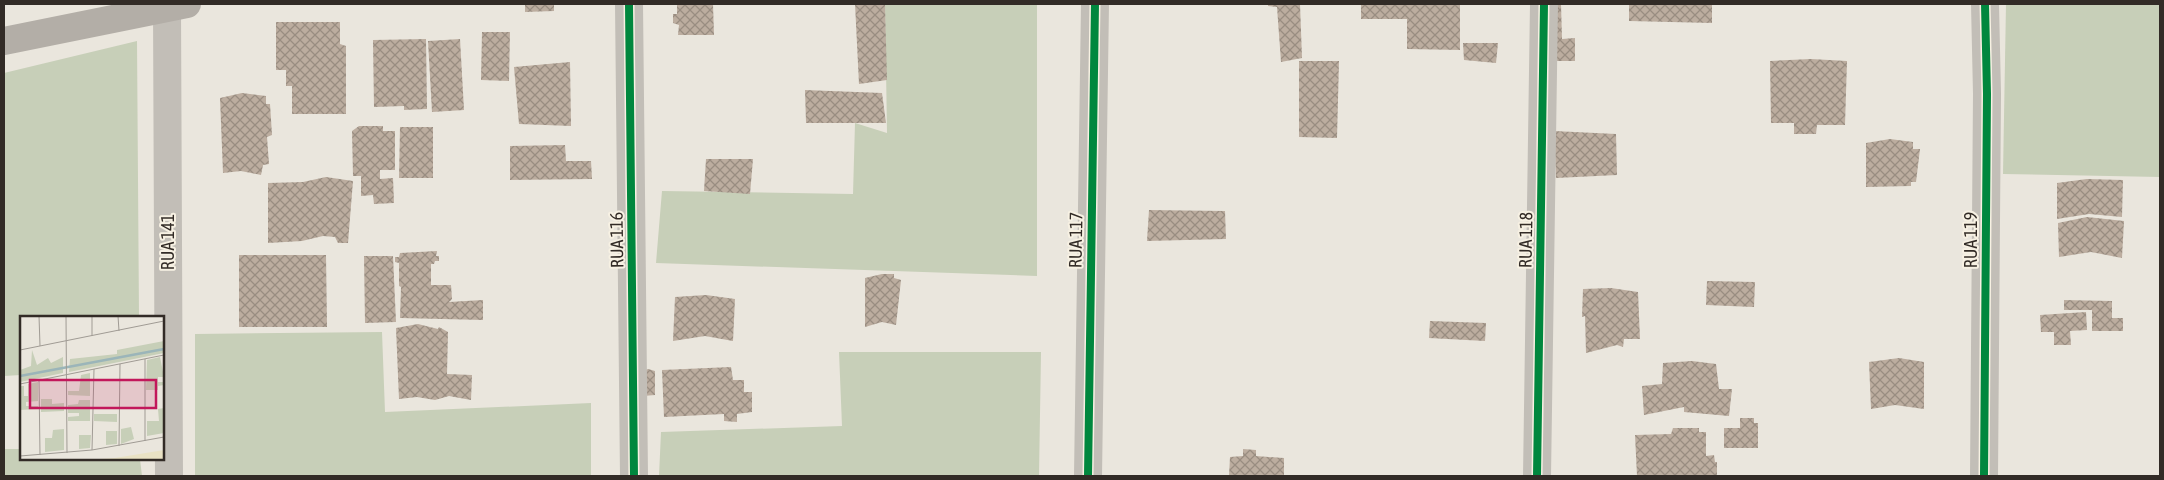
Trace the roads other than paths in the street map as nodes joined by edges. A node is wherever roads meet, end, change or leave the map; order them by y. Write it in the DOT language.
graph roads {
  1 [pos="629,4"];
  2 [pos="1095,4"];
  3 [pos="1544,4"];
  4 [pos="1985,4"];
  5 [pos="177,6"];
  6 [pos="4,41"];
  7 [pos="169,476"];
  8 [pos="634,476"];
  9 [pos="1088,476"];
  10 [pos="1537,476"];
  11 [pos="1984,476"];
  1 -- 8 [label="street, RUA 116"];
  2 -- 9 [label="street, RUA 117"];
  3 -- 10 [label="street, RUA 118"];
  4 -- 11 [label="street, RUA 119"];
  5 -- 6 [label="street"];
  5 -- 7 [label="street, RUA 141"];
}
